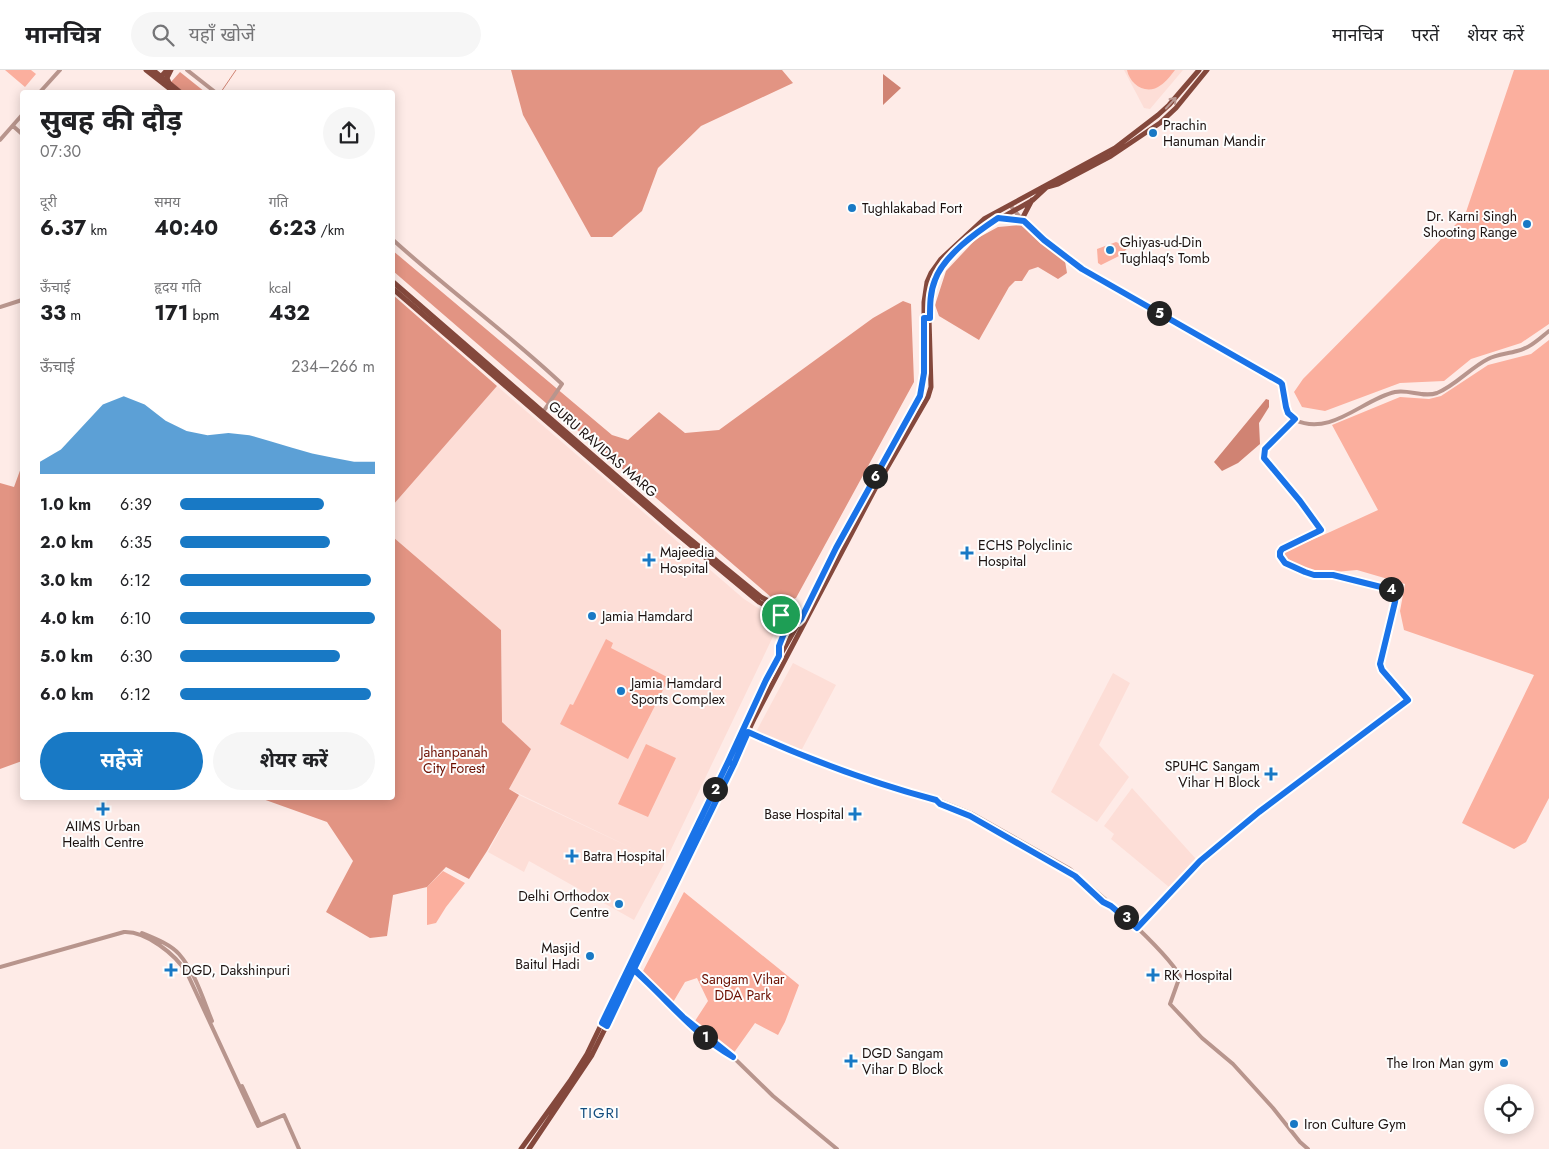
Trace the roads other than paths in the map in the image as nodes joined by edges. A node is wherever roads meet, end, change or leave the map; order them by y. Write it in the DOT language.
graph roads {
  1 [pos="60,70"];
  2 [pos="146,70"];
  3 [pos="153,70"];
  4 [pos="167,70"];
  5 [pos="171,70"];
  6 [pos="187,70"];
  7 [pos="1199,70"];
  8 [pos="1207,70"];
  9 [pos="159,76"];
  10 [pos="169,83"];
  11 [pos="42,90"];
  12 [pos="172,90"];
  13 [pos="178,90"];
  14 [pos="212,90"];
  15 [pos="20,117"];
  16 [pos="13,126"];
  17 [pos="20,132"];
  18 [pos="0,140"];
  19 [pos="1033,200"];
  20 [pos="1012,208"];
  21 [pos="998,218"];
  22 [pos="1023,220"];
  23 [pos="395,242"];
  24 [pos="395,285"];
  25 [pos="395,291"];
  26 [pos="20,301"];
  27 [pos="0,307"];
  28 [pos="926,318"];
  29 [pos="1549,331"];
  30 [pos="543,412"];
  31 [pos="1295,419"];
  32 [pos="781,615"];
  33 [pos="802,622"];
  34 [pos="779,656"];
  35 [pos="748,732"];
  36 [pos="728,762"];
  37 [pos="734,764"];
  38 [pos="1137,928"];
  39 [pos="0,966"];
  40 [pos="634,970"];
  41 [pos="605,1024"];
  42 [pos="298,1149"];
  43 [pos="521,1149"];
  44 [pos="529,1149"];
  45 [pos="837,1149"];
  46 [pos="1308,1149"];
  1 -- 11 [label="street"];
  2 -- 9 [label="main road"];
  3 -- 9 [label="main road"];
  4 -- 9 [label="main road"];
  5 -- 10 [label="main road"];
  6 -- 14 [label="street"];
  20 -- 7 [label="main road, one-way"];
  8 -- 19 [label="main road"];
  9 -- 10 [label="main road"];
  9 -- 12 [label="main road"];
  10 -- 13 [label="main road"];
  15 -- 16 [label="street"];
  16 -- 17 [label="street"];
  16 -- 18 [label="street"];
  19 -- 20 [label="main road"];
  19 -- 22 [label="main road"];
  20 -- 21 [label="main road"];
  20 -- 22 [label="street"];
  20 -- 28 [label="main road"];
  21 -- 22 [label="main road"];
  21 -- 28 [label="main road"];
  22 -- 31 [label="street"];
  23 -- 30 [label="street"];
  24 -- 30 [label="main road, GURU RAVIDAS MARG"];
  25 -- 32 [label="main road, GURU RAVIDAS MARG"];
  26 -- 27 [label="street"];
  28 -- 33 [label="main road"];
  29 -- 31 [label="street"];
  30 -- 33 [label="main road, GURU RAVIDAS MARG"];
  31 -- 38 [label="street"];
  32 -- 33 [label="main road, GURU RAVIDAS MARG"];
  32 -- 34 [label="main road"];
  33 -- 34 [label="main road"];
  33 -- 35 [label="main road"];
  34 -- 36 [label="main road"];
  35 -- 37 [label="main road"];
  35 -- 38 [label="street"];
  36 -- 37 [label="main road"];
  36 -- 41 [label="main road"];
  37 -- 40 [label="main road"];
  38 -- 46 [label="street"];
  39 -- 42 [label="street"];
  40 -- 41 [label="main road"];
  40 -- 45 [label="street"];
  41 -- 43 [label="main road"];
  41 -- 44 [label="main road"];
}
